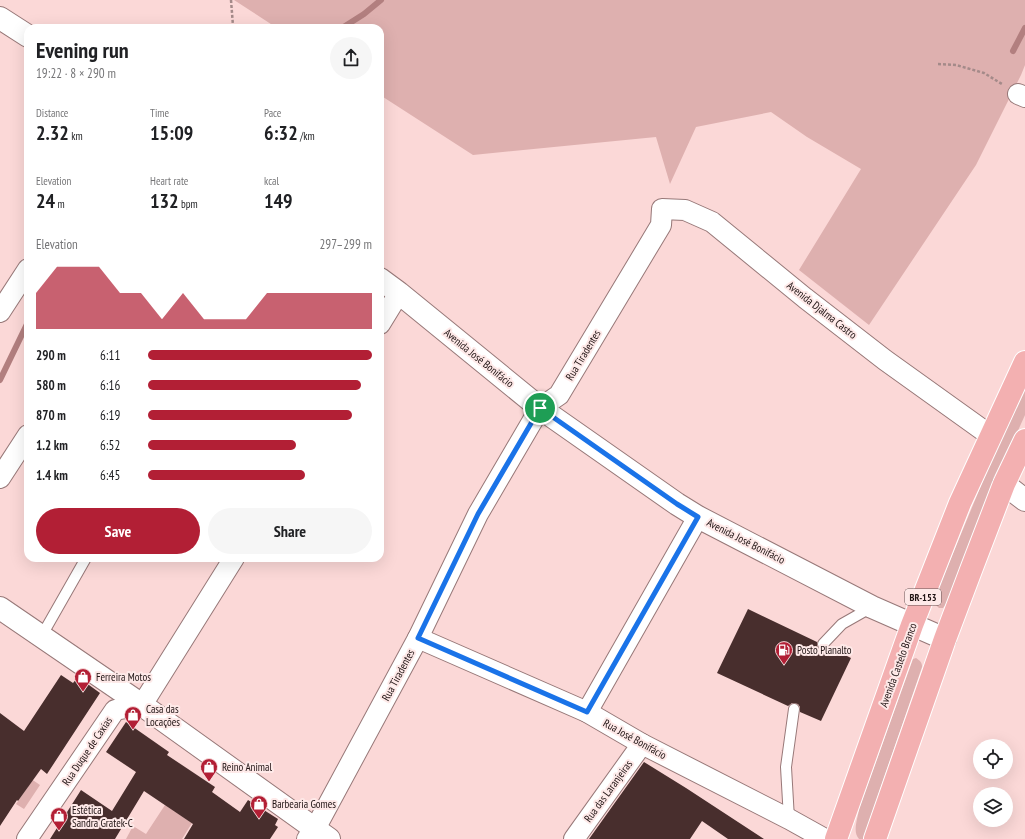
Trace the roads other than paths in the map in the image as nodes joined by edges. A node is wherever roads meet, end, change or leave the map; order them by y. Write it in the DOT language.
graph roads {
  1 [pos="0,18"];
  2 [pos="24,33"];
  3 [pos="661,225"];
  4 [pos="24,275"];
  5 [pos="384,282"];
  6 [pos="399,293"];
  7 [pos="0,312"];
  8 [pos="384,317"];
  9 [pos="1025,362"];
  10 [pos="540,408"];
  11 [pos="991,436"];
  12 [pos="1025,440"];
  13 [pos="24,445"];
  14 [pos="0,478"];
  15 [pos="1004,484"];
  16 [pos="1025,500"];
  17 [pos="698,517"];
  18 [pos="84,562"];
  19 [pos="231,562"];
  20 [pos="872,607"];
  21 [pos="0,608"];
  22 [pos="912,625"];
  23 [pos="41,637"];
  24 [pos="418,638"];
  25 [pos="945,639"];
  26 [pos="823,644"];
  27 [pos="142,705"];
  28 [pos="794,709"];
  29 [pos="587,712"];
  30 [pos="642,744"];
  31 [pos="789,819"];
  32 [pos="841,832"];
  33 [pos="317,836"];
  34 [pos="27,839"];
  35 [pos="574,839"];
  36 [pos="825,839"];
  37 [pos="875,839"];
  1 -- 2 [label="street"];
  3 -- 10 [label="street, Rua Tiradentes"];
  3 -- 11 [label="street, Avenida Djalma Castro"];
  4 -- 7 [label="street"];
  5 -- 6 [label="street, Avenida José Bonifácio"];
  6 -- 8 [label="street"];
  6 -- 10 [label="street, Avenida José Bonifácio"];
  9 -- 11 [label="main road, Avenida Castelo Branco / BR-153"];
  10 -- 17 [label="street, Avenida José Bonifácio"];
  10 -- 24 [label="street, Rua Tiradentes"];
  11 -- 22 [label="main road, Avenida Castelo Branco / BR-153"];
  12 -- 15 [label="main road, BR-153"];
  13 -- 14 [label="street"];
  15 -- 16 [label="street"];
  15 -- 25 [label="main road, BR-153"];
  17 -- 20 [label="street, Avenida José Bonifácio"];
  17 -- 29 [label="street"];
  18 -- 23 [label="lane"];
  19 -- 27 [label="street"];
  20 -- 22 [label="street, Avenida José Bonifácio"];
  20 -- 26 [label="lane"];
  21 -- 23 [label="street"];
  22 -- 25 [label="street, Avenida José Bonifácio"];
  22 -- 32 [label="main road, Avenida Castelo Branco / BR-153"];
  23 -- 27 [label="street"];
  24 -- 29 [label="street, Rua José Bonifácio"];
  24 -- 33 [label="street, Rua Tiradentes"];
  25 -- 37 [label="main road, BR-153"];
  27 -- 33 [label="street"];
  27 -- 34 [label="street, Rua Duque de Caxias"];
  28 -- 31 [label="lane"];
  29 -- 30 [label="street, Rua José Bonifácio"];
  30 -- 31 [label="street, Rua José Bonifácio"];
  30 -- 35 [label="street, Rua das Laranjeiras"];
  31 -- 36 [label="street, Rua José Bonifácio"];
}
